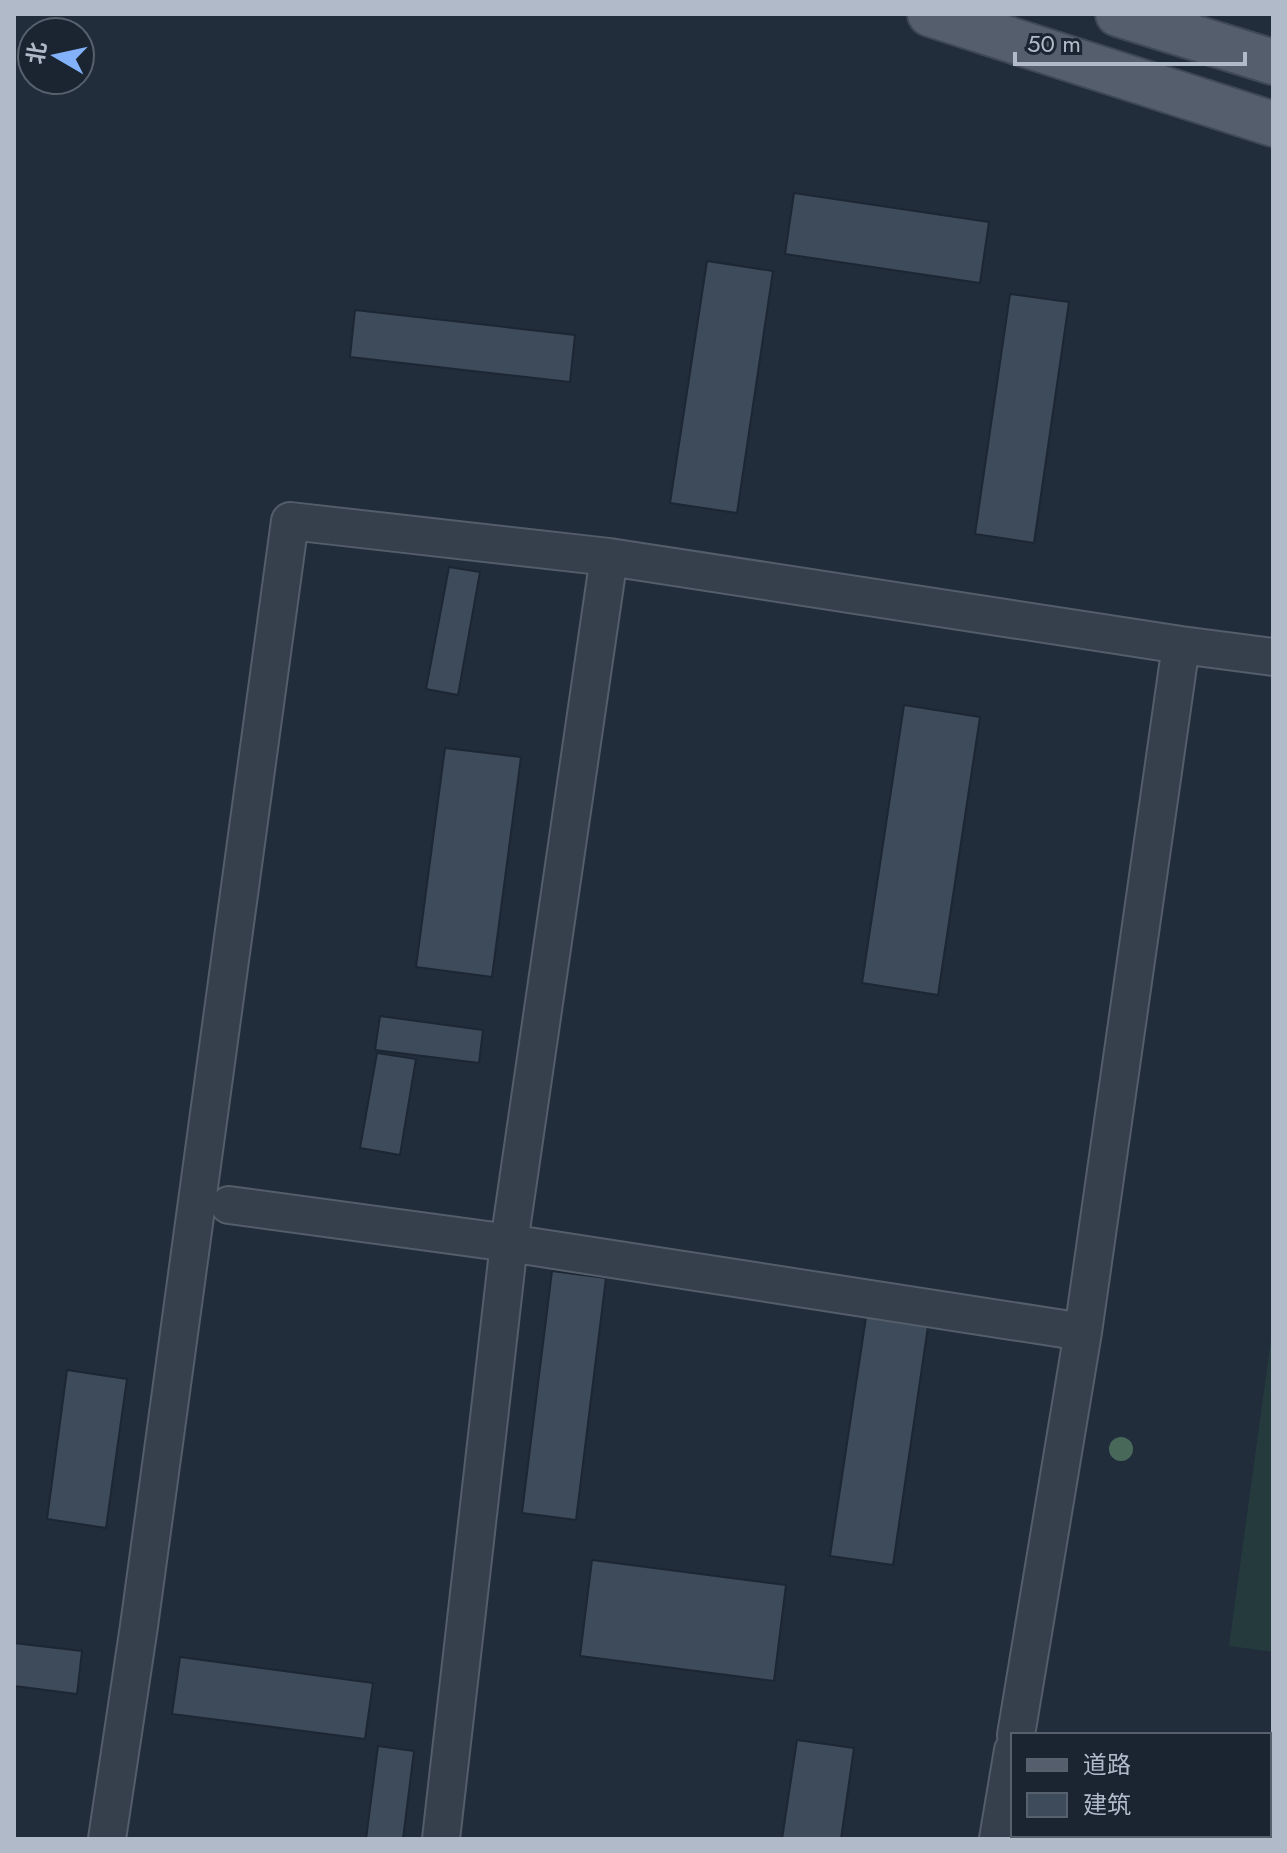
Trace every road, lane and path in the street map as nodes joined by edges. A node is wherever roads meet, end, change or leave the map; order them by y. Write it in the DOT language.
graph roads {
  1 [pos="930,14"];
  2 [pos="1118,14"];
  3 [pos="1273,62"];
  4 [pos="1273,124"];
  5 [pos="609,557"];
  6 [pos="1181,645"];
  7 [pos="1273,657"];
  8 [pos="229,1205"];
  9 [pos="509,1243"];
  10 [pos="1083,1332"];
  11 [pos="1016,1733"];
  12 [pos="1011,1762"];
  13 [pos="107,1839"];
  14 [pos="441,1839"];
  15 [pos="998,1839"];
  1 -- 4 [label="main road"];
  2 -- 3 [label="main road"];
  5 -- 6 [label="lane"];
  5 -- 9 [label="lane"];
  5 -- 13 [label="lane"];
  6 -- 7 [label="lane"];
  6 -- 10 [label="lane"];
  8 -- 9 [label="lane"];
  9 -- 10 [label="lane"];
  9 -- 14 [label="lane"];
  10 -- 11 [label="lane"];
  12 -- 15 [label="lane"];
}
